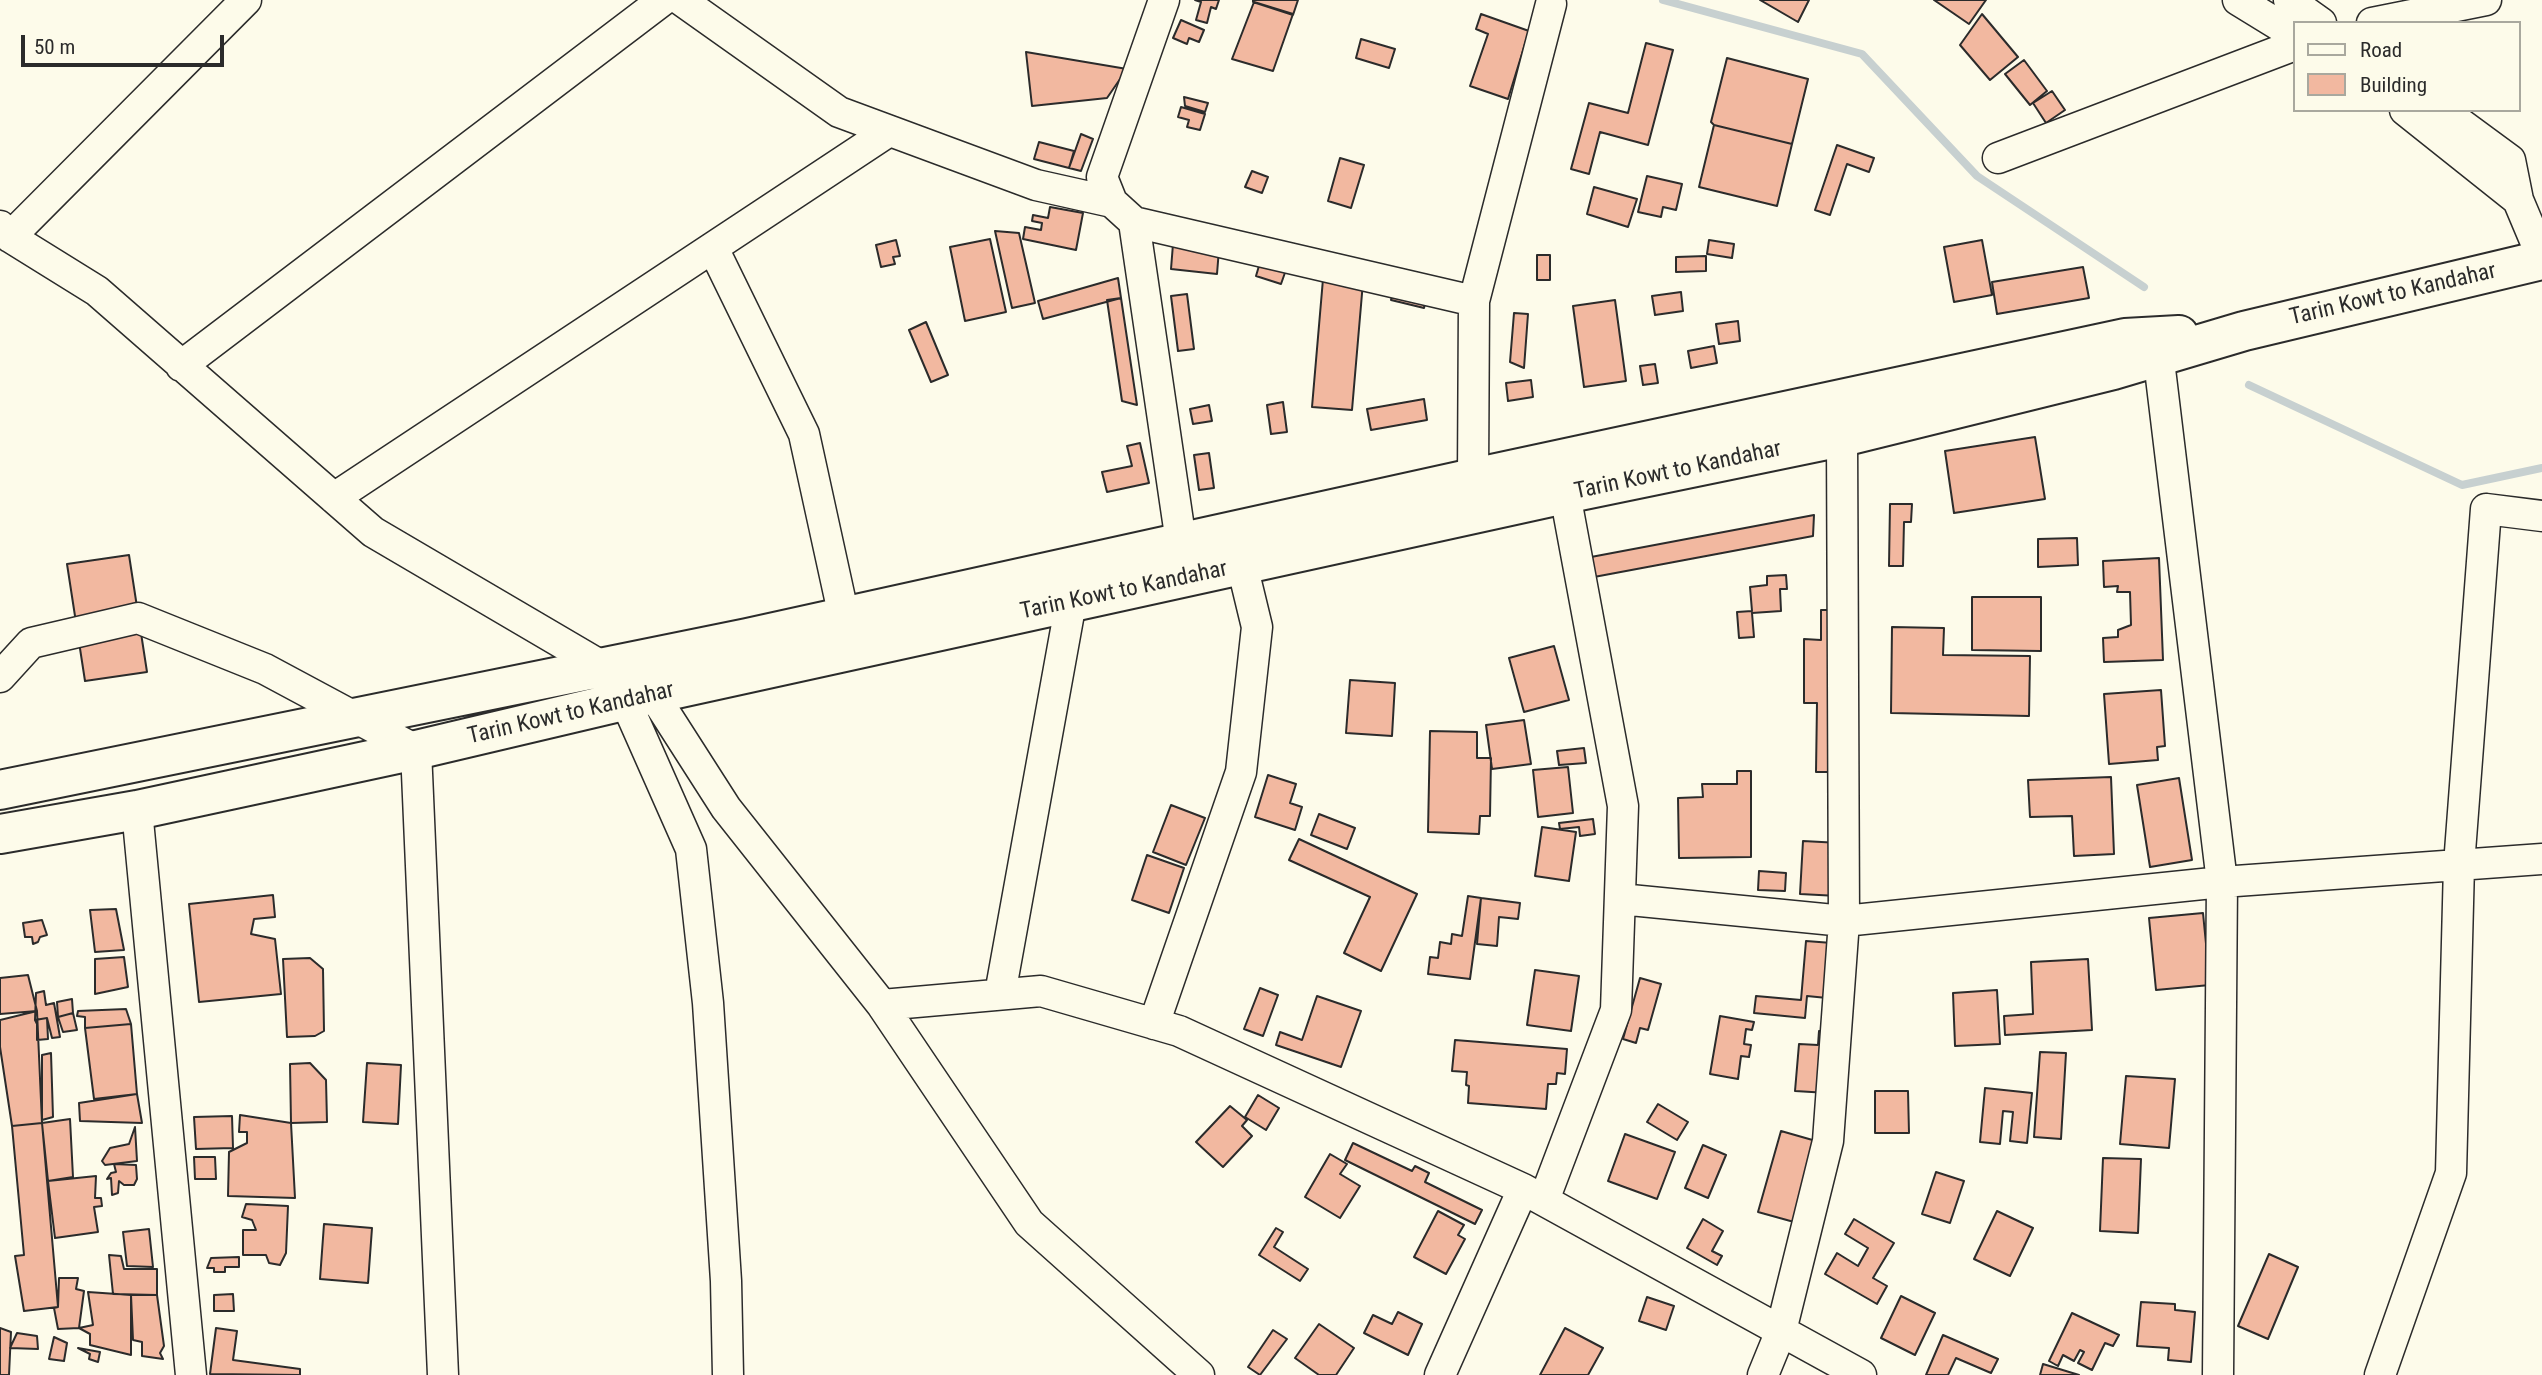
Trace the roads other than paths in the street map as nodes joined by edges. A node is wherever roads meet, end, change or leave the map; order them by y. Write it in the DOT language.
graph roads {
  1 [pos="246,0"];
  2 [pos="663,0"];
  3 [pos="681,0"];
  4 [pos="1164,0"];
  5 [pos="2238,0"];
  6 [pos="2289,0"];
  7 [pos="2486,0"];
  8 [pos="1551,4"];
  9 [pos="2318,21"];
  10 [pos="2382,21"];
  11 [pos="2294,34"];
  12 [pos="2294,45"];
  13 [pos="2408,112"];
  14 [pos="2445,112"];
  15 [pos="889,131"];
  16 [pos="1998,158"];
  17 [pos="2518,200"];
  18 [pos="1112,202"];
  19 [pos="1134,222"];
  20 [pos="5,231"];
  21 [pos="713,248"];
  22 [pos="2542,259"];
  23 [pos="1475,301"];
  24 [pos="2157,346"];
  25 [pos="181,366"];
  26 [pos="1842,437"];
  27 [pos="1473,478"];
  28 [pos="1565,494"];
  29 [pos="334,498"];
  30 [pos="2542,516"];
  31 [pos="1181,542"];
  32 [pos="1242,565"];
  33 [pos="1071,602"];
  34 [pos="844,617"];
  35 [pos="603,667"];
  36 [pos="0,677"];
  37 [pos="639,697"];
  38 [pos="356,718"];
  39 [pos="416,750"];
  40 [pos="0,790"];
  41 [pos="137,810"];
  42 [pos="0,834"];
  43 [pos="2542,859"];
  44 [pos="2459,865"];
  45 [pos="2222,882"];
  46 [pos="1620,899"];
  47 [pos="1844,921"];
  48 [pos="1000,994"];
  49 [pos="882,1005"];
  50 [pos="1154,1024"];
  51 [pos="1534,1195"];
  52 [pos="1781,1331"];
  53 [pos="193,1375"];
  54 [pos="443,1375"];
  55 [pos="728,1375"];
  56 [pos="1199,1375"];
  57 [pos="1440,1375"];
  58 [pos="1763,1375"];
  59 [pos="1861,1375"];
  60 [pos="2218,1375"];
  61 [pos="2380,1375"];
  1 -- 20 [label="street"];
  2 -- 25 [label="street"];
  3 -- 15 [label="street"];
  4 -- 18 [label="street"];
  5 -- 11 [label="street"];
  6 -- 9 [label="street"];
  7 -- 10 [label="street"];
  8 -- 23 [label="street"];
  12 -- 16 [label="street"];
  13 -- 17 [label="street"];
  14 -- 17 [label="street"];
  15 -- 18 [label="street"];
  15 -- 21 [label="street"];
  17 -- 22 [label="street"];
  18 -- 19 [label="street"];
  19 -- 23 [label="street"];
  19 -- 31 [label="street"];
  20 -- 25 [label="street"];
  21 -- 29 [label="street"];
  21 -- 34 [label="street"];
  22 -- 24 [label="main road, Tarin Kowt to Kandahar"];
  23 -- 27 [label="street"];
  24 -- 26 [label="main road, Tarin Kowt to Kandahar"];
  24 -- 27 [label="main road, Tarin Kowt to Kandahar"];
  24 -- 45 [label="street"];
  25 -- 29 [label="street"];
  26 -- 28 [label="main road, Tarin Kowt to Kandahar"];
  26 -- 47 [label="street"];
  27 -- 31 [label="main road, Tarin Kowt to Kandahar"];
  28 -- 32 [label="main road, Tarin Kowt to Kandahar"];
  28 -- 46 [label="street"];
  29 -- 35 [label="street"];
  30 -- 44 [label="street"];
  31 -- 34 [label="main road, Tarin Kowt to Kandahar"];
  32 -- 33 [label="main road, Tarin Kowt to Kandahar"];
  32 -- 50 [label="street"];
  33 -- 37 [label="main road, Tarin Kowt to Kandahar"];
  33 -- 48 [label="street"];
  34 -- 35 [label="main road, Tarin Kowt to Kandahar"];
  35 -- 38 [label="main road, Tarin Kowt to Kandahar"];
  36 -- 38 [label="street"];
  37 -- 39 [label="main road, Tarin Kowt to Kandahar"];
  37 -- 49 [label="street"];
  37 -- 55 [label="street"];
  38 -- 39 [label="street"];
  38 -- 40 [label="main road, Tarin Kowt to Kandahar"];
  39 -- 41 [label="main road, Tarin Kowt to Kandahar"];
  39 -- 54 [label="street"];
  41 -- 42 [label="main road, Tarin Kowt to Kandahar"];
  41 -- 53 [label="street"];
  43 -- 44 [label="street"];
  44 -- 45 [label="street"];
  44 -- 61 [label="street"];
  45 -- 47 [label="street"];
  45 -- 60 [label="street"];
  46 -- 47 [label="street"];
  46 -- 51 [label="street"];
  47 -- 52 [label="street"];
  48 -- 49 [label="street"];
  48 -- 50 [label="street"];
  49 -- 56 [label="street"];
  50 -- 51 [label="street"];
  51 -- 52 [label="street"];
  51 -- 57 [label="street"];
  52 -- 58 [label="street"];
  52 -- 59 [label="street"];
}
